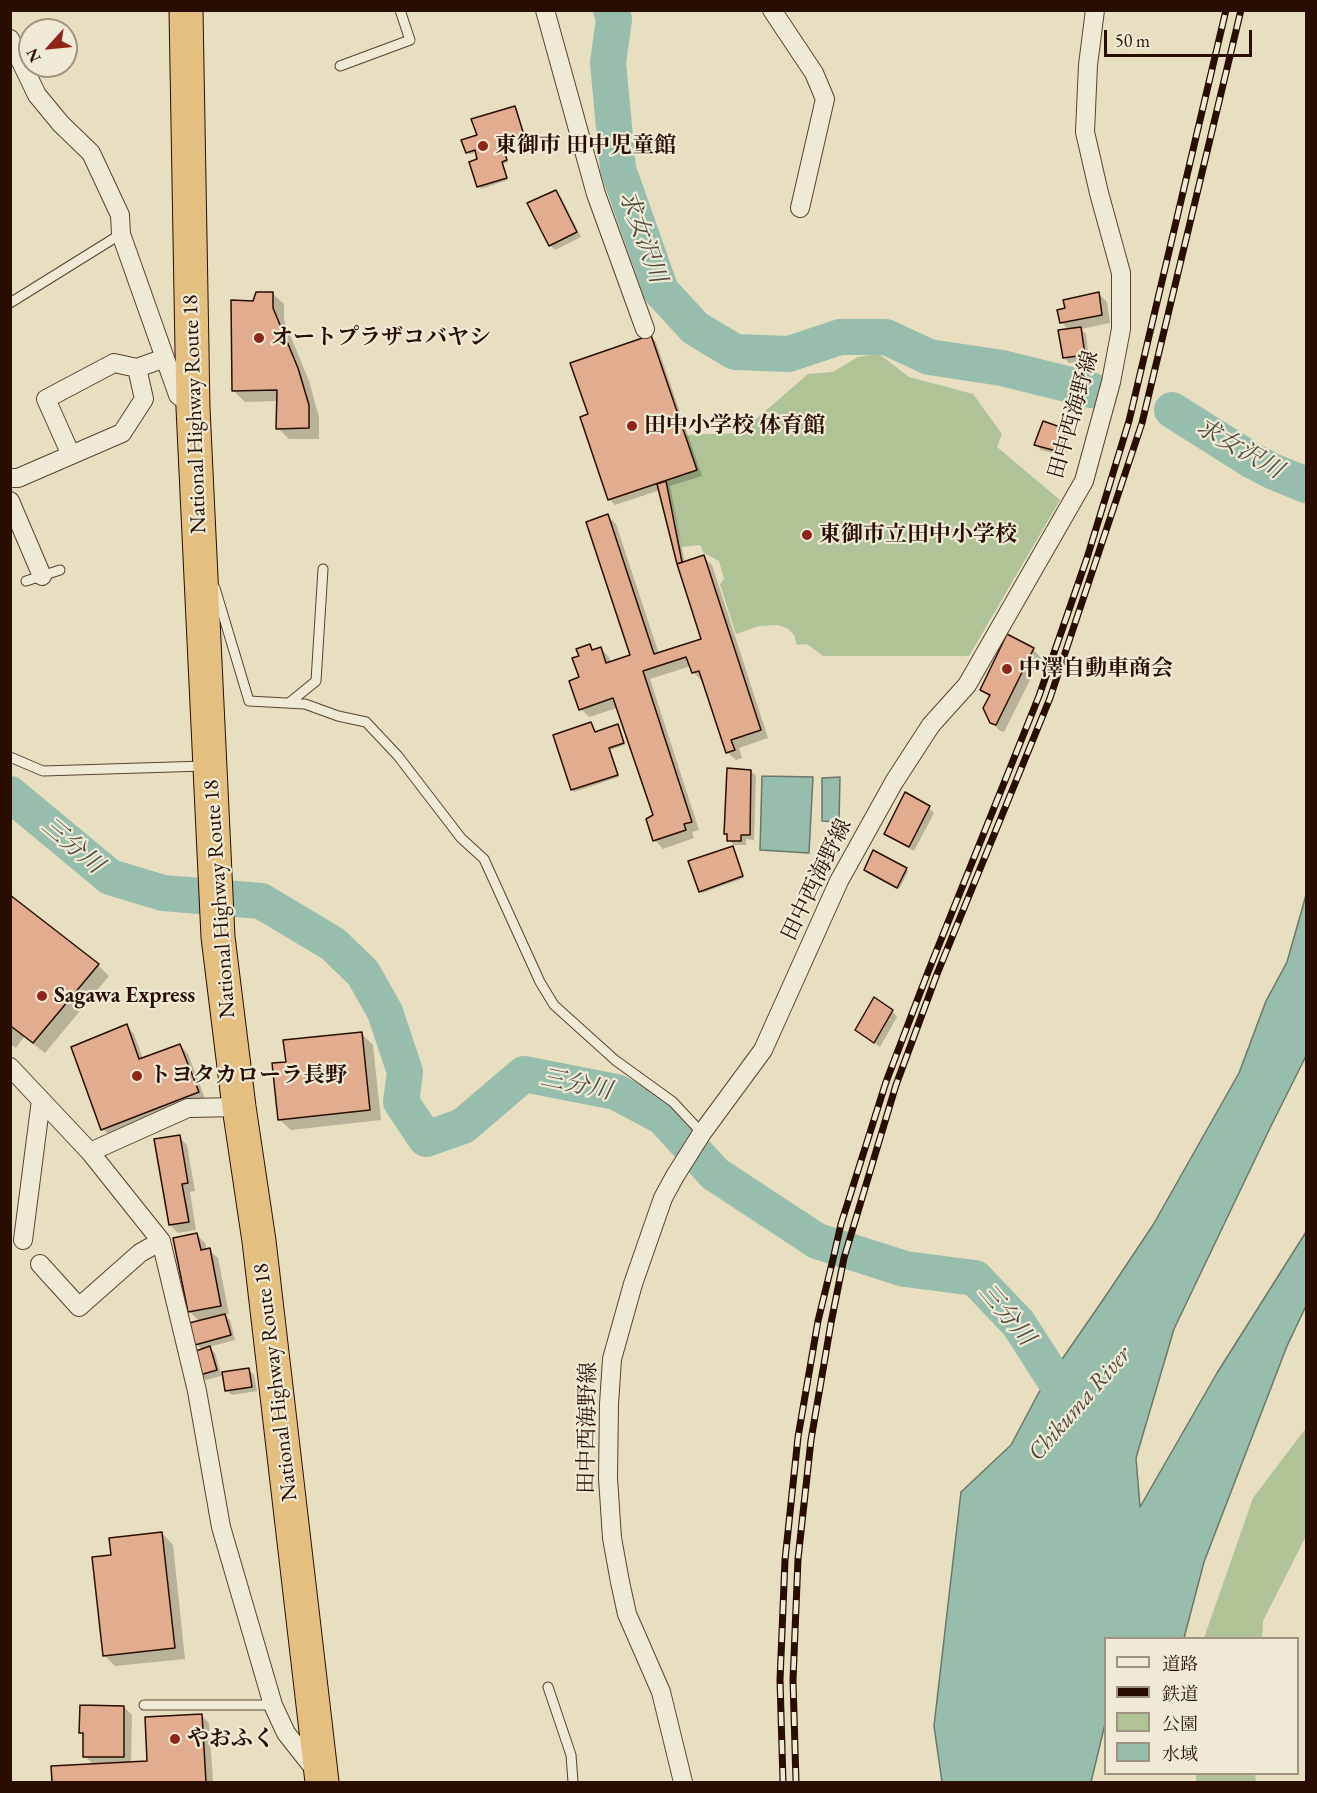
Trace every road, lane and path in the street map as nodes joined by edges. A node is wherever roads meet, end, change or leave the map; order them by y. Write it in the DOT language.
graph roads {
  1 [pos="186,10"];
  2 [pos="400,10"];
  3 [pos="544,10"];
  4 [pos="772,10"];
  5 [pos="1095,10"];
  6 [pos="10,39"];
  7 [pos="340,66"];
  8 [pos="800,208"];
  9 [pos="121,234"];
  10 [pos="10,303"];
  11 [pos="645,329"];
  12 [pos="165,358"];
  13 [pos="137,368"];
  14 [pos="193,408"];
  15 [pos="70,455"];
  16 [pos="10,478"];
  17 [pos="10,501"];
  18 [pos="323,569"];
  19 [pos="60,570"];
  20 [pos="200,570"];
  21 [pos="34,578"];
  22 [pos="289,703"];
  23 [pos="10,758"];
  24 [pos="210,766"];
  25 [pos="10,1067"];
  26 [pos="41,1100"];
  27 [pos="239,1107"];
  28 [pos="702,1133"];
  29 [pos="90,1152"];
  30 [pos="23,1240"];
  31 [pos="161,1240"];
  32 [pos="40,1264"];
  33 [pos="548,1687"];
  34 [pos="144,1705"];
  35 [pos="273,1705"];
  36 [pos="322,1780"];
  37 [pos="573,1782"];
  38 [pos="683,1782"];
  1 -- 14 [label="highway, National Highway Route 18"];
  2 -- 7 [label="lane"];
  3 -- 11 [label="street"];
  4 -- 8 [label="street"];
  5 -- 28 [label="street, 田中西海野線"];
  6 -- 9 [label="street"];
  9 -- 10 [label="lane"];
  9 -- 12 [label="street"];
  12 -- 13 [label="street"];
  12 -- 14 [label="street"];
  13 -- 15 [label="street"];
  13 -- 15 [label="street"];
  14 -- 20 [label="highway, National Highway Route 18"];
  15 -- 16 [label="street"];
  17 -- 21 [label="street"];
  18 -- 22 [label="lane"];
  19 -- 21 [label="lane"];
  20 -- 22 [label="lane"];
  20 -- 24 [label="highway, National Highway Route 18"];
  22 -- 28 [label="lane"];
  23 -- 24 [label="lane"];
  24 -- 27 [label="highway, National Highway Route 18"];
  25 -- 26 [label="street"];
  26 -- 29 [label="street"];
  26 -- 30 [label="street"];
  27 -- 29 [label="street"];
  27 -- 36 [label="highway, National Highway Route 18"];
  28 -- 38 [label="street, 田中西海野線"];
  29 -- 31 [label="street"];
  31 -- 32 [label="street"];
  31 -- 35 [label="street"];
  33 -- 37 [label="lane"];
  34 -- 35 [label="lane"];
  35 -- 36 [label="street"];
}
